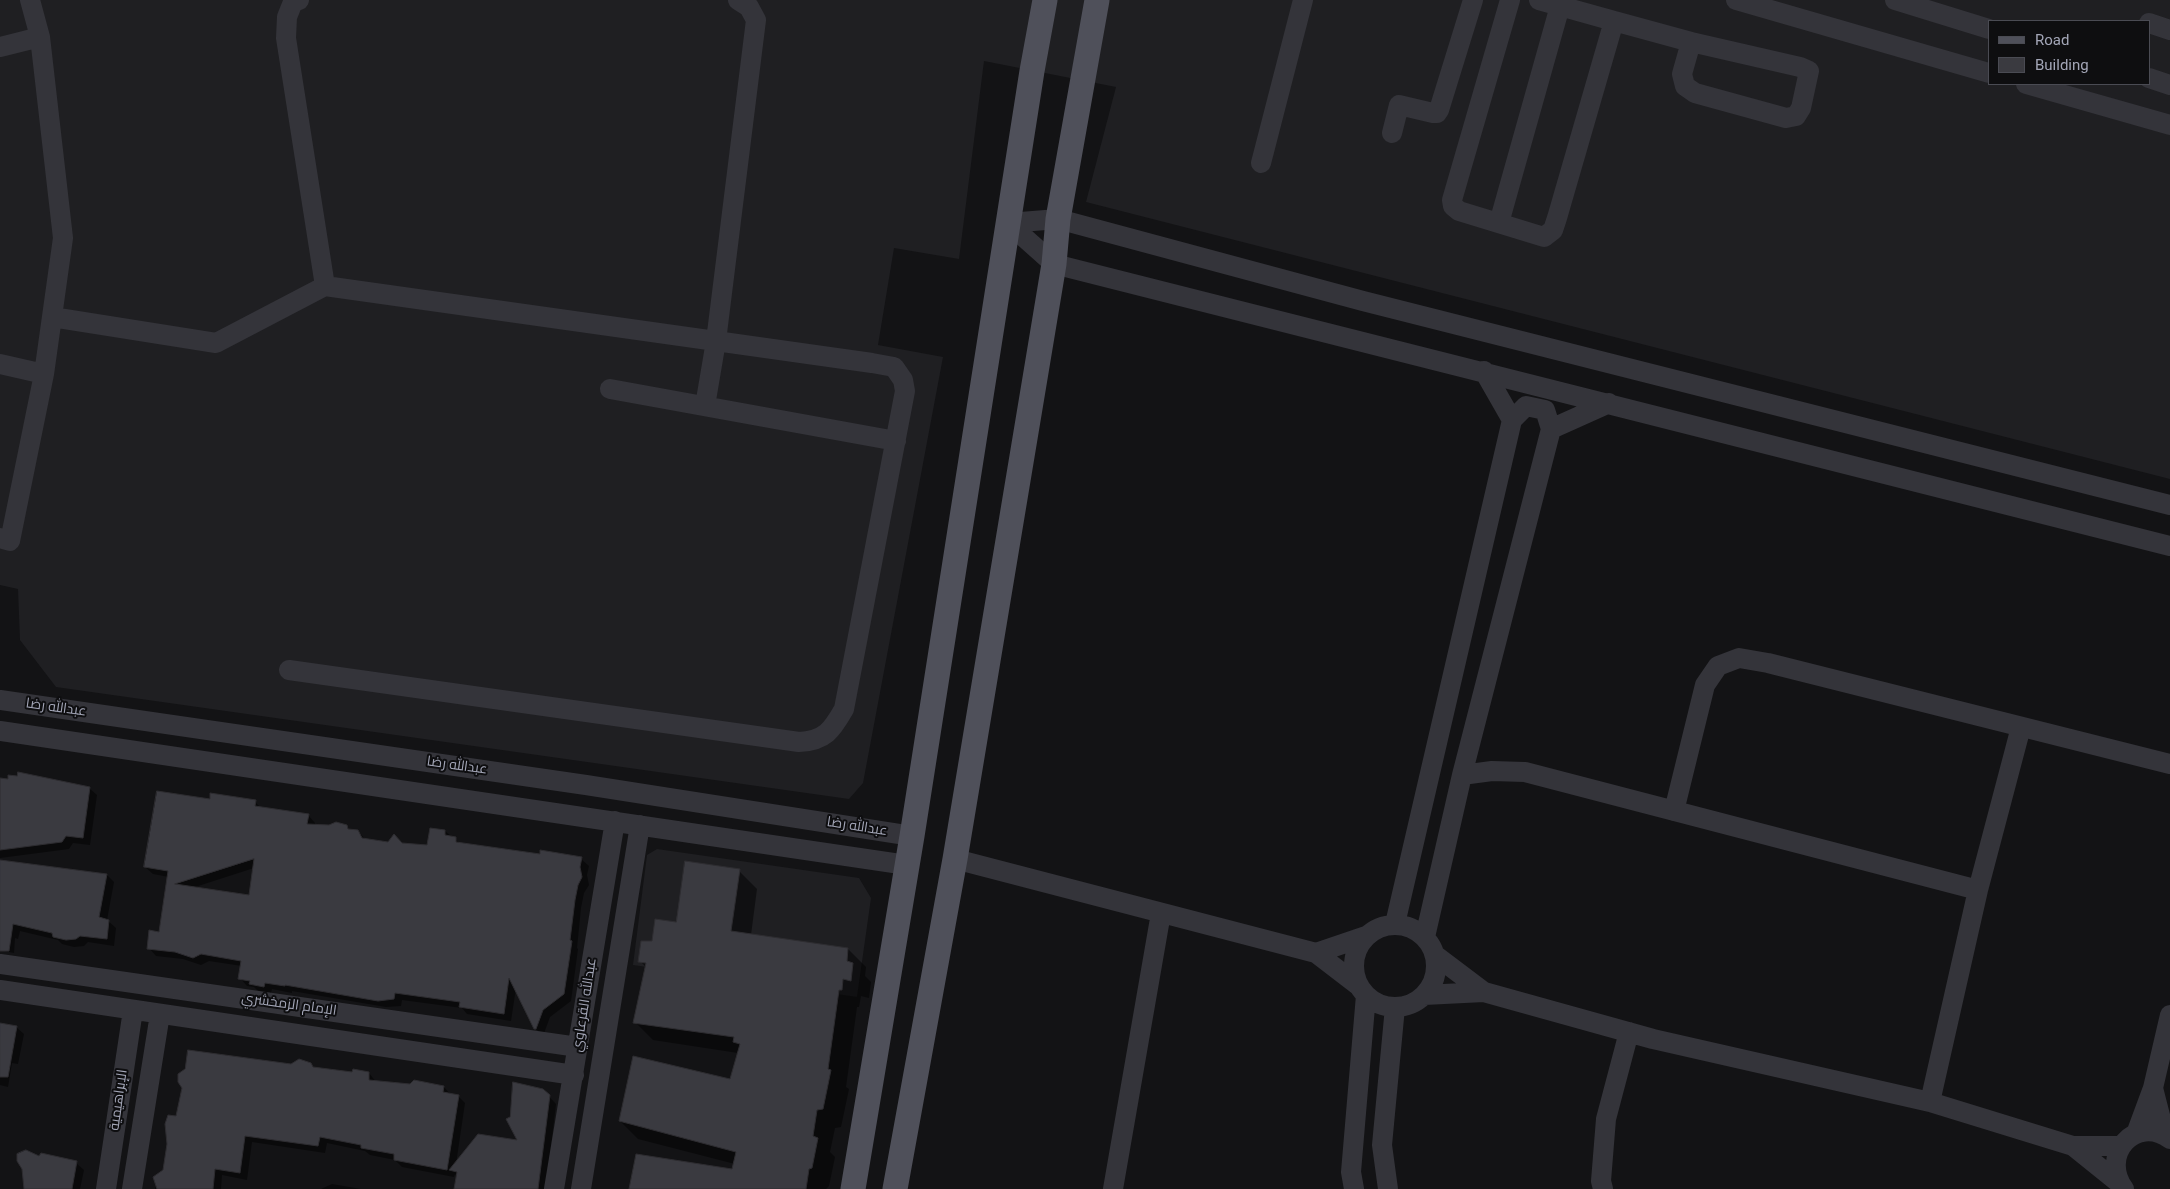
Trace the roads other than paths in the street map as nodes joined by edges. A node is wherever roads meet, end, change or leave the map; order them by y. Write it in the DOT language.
graph roads {
  1 [pos="30,0"];
  2 [pos="298,0"];
  3 [pos="738,0"];
  4 [pos="1045,0"];
  5 [pos="1097,0"];
  6 [pos="1302,0"];
  7 [pos="1473,0"];
  8 [pos="1510,0"];
  9 [pos="1539,0"];
  10 [pos="1736,0"];
  11 [pos="1895,0"];
  12 [pos="1581,5"];
  13 [pos="1560,6"];
  14 [pos="1614,21"];
  15 [pos="2150,23"];
  16 [pos="1988,29"];
  17 [pos="2170,30"];
  18 [pos="40,37"];
  19 [pos="1691,42"];
  20 [pos="0,47"];
  21 [pos="1988,73"];
  22 [pos="2150,78"];
  23 [pos="2030,85"];
  24 [pos="2170,85"];
  25 [pos="2170,125"];
  26 [pos="1392,133"];
  27 [pos="1261,163"];
  28 [pos="1058,219"];
  29 [pos="1008,223"];
  30 [pos="1499,223"];
  31 [pos="1054,264"];
  32 [pos="325,286"];
  33 [pos="52,316"];
  34 [pos="716,341"];
  35 [pos="0,364"];
  36 [pos="1484,371"];
  37 [pos="44,374"];
  38 [pos="610,389"];
  39 [pos="1609,403"];
  40 [pos="705,406"];
  41 [pos="1512,420"];
  42 [pos="1551,429"];
  43 [pos="896,441"];
  44 [pos="2170,505"];
  45 [pos="0,538"];
  46 [pos="2170,546"];
  47 [pos="289,670"];
  48 [pos="0,700"];
  49 [pos="2021,727"];
  50 [pos="0,731"];
  51 [pos="2170,764"];
  52 [pos="1462,775"];
  53 [pos="586,784"];
  54 [pos="1674,811"];
  55 [pos="585,816"];
  56 [pos="615,821"];
  57 [pos="640,825"];
  58 [pos="912,836"];
  59 [pos="955,859"];
  60 [pos="908,865"];
  61 [pos="1978,890"];
  62 [pos="1161,912"];
  63 [pos="1395,924"];
  64 [pos="1366,936"];
  65 [pos="1425,936"];
  66 [pos="1316,953"];
  67 [pos="1435,955"];
  68 [pos="0,964"];
  69 [pos="0,990"];
  70 [pos="1362,990"];
  71 [pos="1484,992"];
  72 [pos="1424,995"];
  73 [pos="1395,1007"];
  74 [pos="133,1010"];
  75 [pos="160,1014"];
  76 [pos="2170,1015"];
  77 [pos="1629,1032"];
  78 [pos="578,1047"];
  79 [pos="574,1075"];
  80 [pos="2153,1088"];
  81 [pos="1930,1102"];
  82 [pos="2168,1137"];
  83 [pos="2129,1140"];
  84 [pos="2073,1146"];
  85 [pos="2122,1186"];
  86 [pos="106,1189"];
  87 [pos="132,1189"];
  88 [pos="554,1189"];
  89 [pos="581,1189"];
  90 [pos="852,1189"];
  91 [pos="895,1189"];
  92 [pos="1113,1189"];
  93 [pos="1354,1189"];
  94 [pos="1388,1189"];
  95 [pos="1603,1189"];
  1 -- 18 [label="street"];
  2 -- 32 [label="street"];
  3 -- 34 [label="street"];
  4 -- 29 [label="main road"];
  5 -- 28 [label="main road"];
  6 -- 27 [label="street"];
  7 -- 26 [label="street"];
  8 -- 30 [label="street"];
  9 -- 13 [label="street"];
  10 -- 21 [label="street"];
  11 -- 16 [label="street"];
  12 -- 13 [label="street"];
  12 -- 14 [label="street"];
  13 -- 30 [label="street"];
  14 -- 19 [label="street"];
  14 -- 30 [label="street"];
  15 -- 17 [label="street"];
  18 -- 20 [label="street"];
  18 -- 33 [label="street"];
  19 -- 19 [label="street"];
  22 -- 24 [label="street"];
  23 -- 25 [label="street"];
  28 -- 29 [label="street"];
  28 -- 31 [label="main road"];
  28 -- 44 [label="street"];
  29 -- 31 [label="street"];
  29 -- 58 [label="main road"];
  31 -- 36 [label="street"];
  31 -- 59 [label="main road"];
  32 -- 33 [label="street"];
  32 -- 34 [label="street"];
  33 -- 37 [label="street"];
  34 -- 40 [label="street"];
  34 -- 43 [label="street"];
  35 -- 37 [label="street"];
  36 -- 39 [label="street"];
  36 -- 41 [label="street"];
  37 -- 45 [label="street"];
  38 -- 40 [label="street"];
  39 -- 42 [label="street"];
  39 -- 46 [label="street"];
  40 -- 43 [label="street"];
  41 -- 42 [label="street"];
  41 -- 63 [label="street"];
  42 -- 52 [label="street"];
  43 -- 47 [label="street"];
  48 -- 53 [label="street, عبدالله رضا"];
  49 -- 51 [label="street"];
  49 -- 54 [label="street"];
  49 -- 61 [label="street"];
  50 -- 55 [label="street"];
  52 -- 54 [label="street"];
  52 -- 65 [label="street"];
  53 -- 55 [label="street"];
  53 -- 58 [label="street, عبدالله رضا"];
  54 -- 61 [label="street"];
  55 -- 56 [label="street"];
  56 -- 57 [label="street"];
  56 -- 78 [label="street, عبدالله القرعاوي"];
  57 -- 60 [label="street"];
  57 -- 89 [label="street, عبدالله القرعاوي"];
  58 -- 60 [label="main road"];
  59 -- 62 [label="street"];
  59 -- 91 [label="main road"];
  60 -- 90 [label="main road"];
  61 -- 81 [label="street"];
  62 -- 66 [label="street"];
  62 -- 92 [label="street"];
  63 -- 64 [label="street"];
  63 -- 65 [label="street"];
  64 -- 66 [label="street"];
  64 -- 70 [label="street"];
  65 -- 67 [label="street"];
  66 -- 70 [label="street"];
  67 -- 71 [label="street"];
  67 -- 72 [label="street"];
  68 -- 78 [label="street, الإمام الزمخشري"];
  69 -- 74 [label="street, الإمام الزمخشري"];
  70 -- 73 [label="street"];
  70 -- 93 [label="street"];
  71 -- 72 [label="street"];
  71 -- 77 [label="street"];
  72 -- 73 [label="street"];
  73 -- 94 [label="street"];
  74 -- 75 [label="street, الإمام الزمخشري"];
  74 -- 86 [label="street, الإبراهيمية"];
  75 -- 79 [label="street, الإمام الزمخشري"];
  75 -- 87 [label="street, الإبراهيمية"];
  76 -- 80 [label="street"];
  77 -- 81 [label="street"];
  77 -- 95 [label="street"];
  78 -- 79 [label="street, عبدالله القرعاوي"];
  79 -- 88 [label="street, عبدالله القرعاوي"];
  80 -- 82 [label="street"];
  80 -- 83 [label="street"];
  81 -- 84 [label="street"];
  82 -- 83 [label="street"];
  83 -- 84 [label="street"];
  83 -- 85 [label="street"];
  84 -- 85 [label="street"];
}
